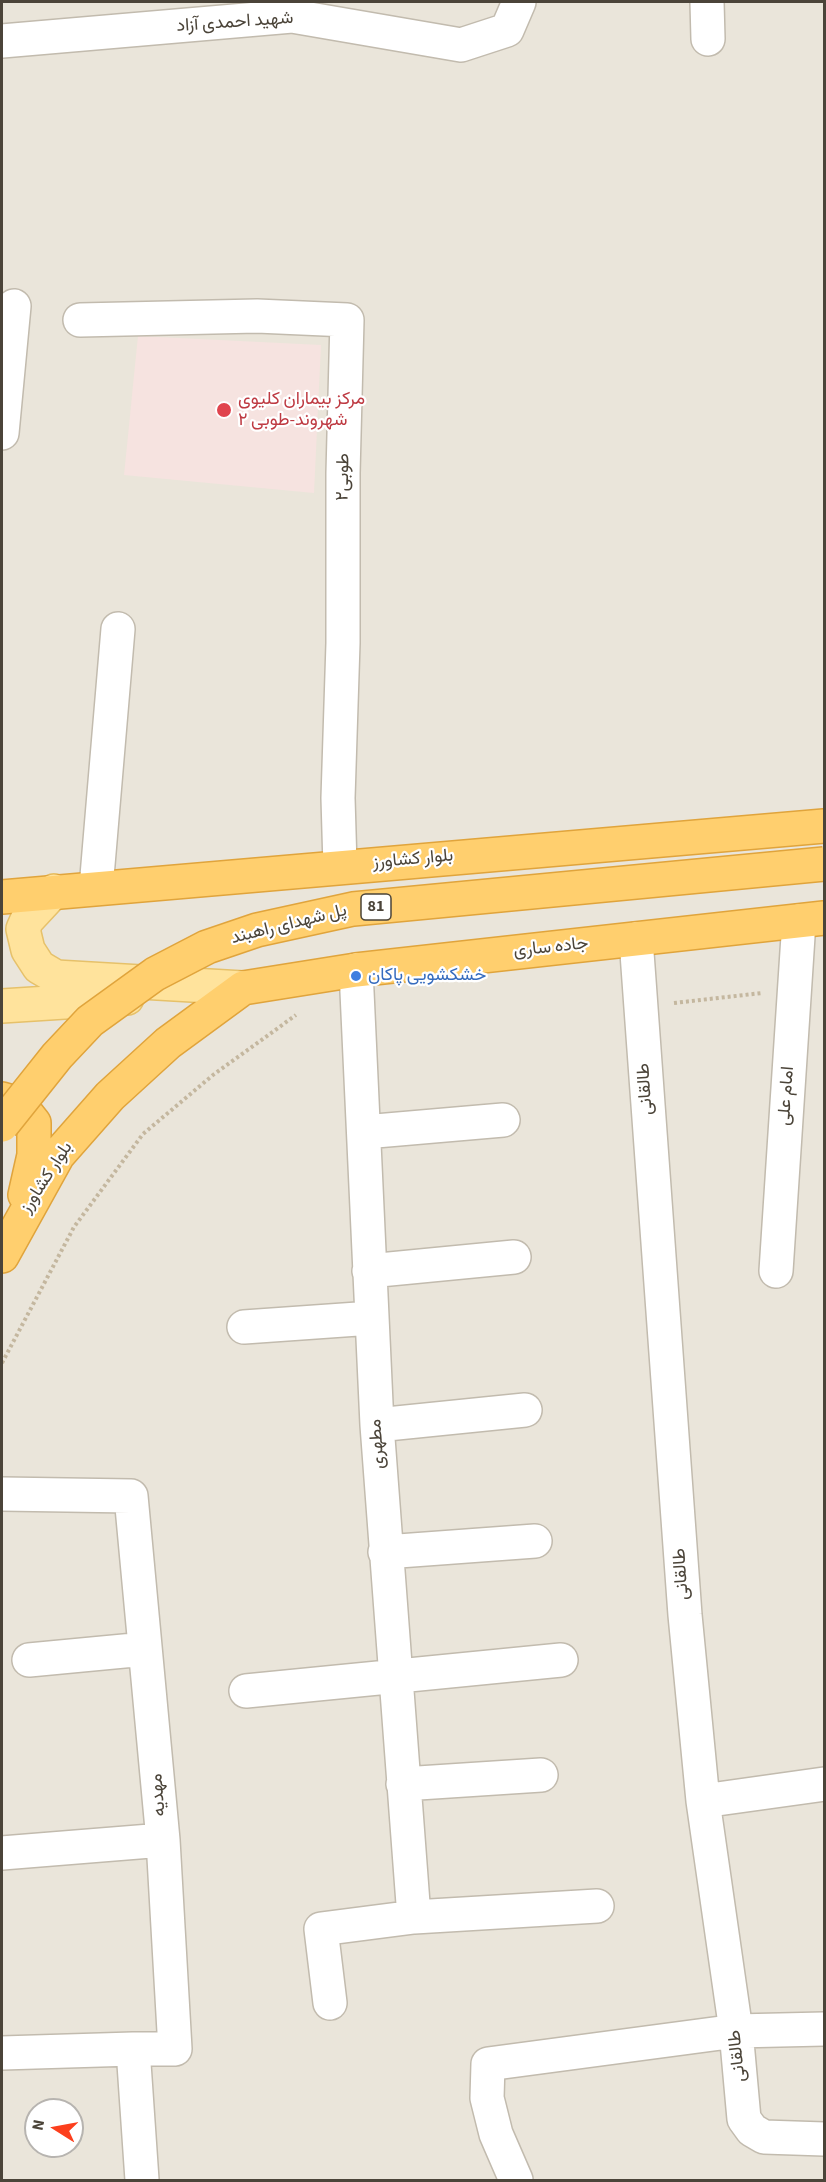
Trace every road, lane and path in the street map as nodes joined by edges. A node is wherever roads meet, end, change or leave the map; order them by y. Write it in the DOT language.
graph roads {
  1 [pos="519,2"];
  2 [pos="707,2"];
  3 [pos="708,39"];
  4 [pos="2,41"];
  5 [pos="14,306"];
  6 [pos="80,320"];
  7 [pos="2,433"];
  8 [pos="118,629"];
  9 [pos="825,826"];
  10 [pos="825,864"];
  11 [pos="340,866"];
  12 [pos="96,888"];
  13 [pos="54,891"];
  14 [pos="2,897"];
  15 [pos="812,919"];
  16 [pos="636,939"];
  17 [pos="356,970"];
  18 [pos="243,988"];
  19 [pos="795,990"];
  20 [pos="2,1006"];
  21 [pos="640,1007"];
  22 [pos="299,1012"];
  23 [pos="2,1099"];
  24 [pos="503,1120"];
  25 [pos="2,1125"];
  26 [pos="364,1132"];
  27 [pos="20,1220"];
  28 [pos="514,1257"];
  29 [pos="2,1261"];
  30 [pos="369,1271"];
  31 [pos="776,1271"];
  32 [pos="372,1318"];
  33 [pos="244,1327"];
  34 [pos="2,1363"];
  35 [pos="525,1410"];
  36 [pos="377,1425"];
  37 [pos="2,1494"];
  38 [pos="534,1541"];
  39 [pos="386,1552"];
  40 [pos="145,1648"];
  41 [pos="29,1660"];
  42 [pos="561,1660"];
  43 [pos="394,1676"];
  44 [pos="246,1691"];
  45 [pos="541,1775"];
  46 [pos="403,1784"];
  47 [pos="825,1784"];
  48 [pos="703,1802"];
  49 [pos="163,1840"];
  50 [pos="2,1853"];
  51 [pos="597,1906"];
  52 [pos="414,1917"];
  53 [pos="330,2003"];
  54 [pos="825,2028"];
  55 [pos="736,2031"];
  56 [pos="133,2049"];
  57 [pos="2,2053"];
  58 [pos="825,2139"];
  59 [pos="142,2181"];
  60 [pos="516,2181"];
  1 -- 4 [label="street, شهید احمدی آزاد"];
  2 -- 3 [label="street"];
  5 -- 7 [label="street"];
  6 -- 11 [label="street, طوبی۲"];
  8 -- 12 [label="street"];
  9 -- 11 [label="highway, بلوار کشاورز"];
  10 -- 25 [label="highway, پل شهدای راهبند / 81, bridge"];
  11 -- 12 [label="highway, بلوار کشاورز"];
  12 -- 13 [label="highway, بلوار کشاورز"];
  13 -- 14 [label="highway, بلوار کشاورز"];
  13 -- 18 [label="main road"];
  15 -- 16 [label="highway, جاده ساری"];
  15 -- 19 [label="street, امام علی"];
  16 -- 17 [label="highway, جاده ساری"];
  16 -- 21 [label="street, طالقانی"];
  17 -- 18 [label="highway, جاده ساری"];
  17 -- 26 [label="street, مطهری"];
  18 -- 20 [label="main road"];
  18 -- 27 [label="highway, بلوار کشاورز"];
  19 -- 21 [label="path"];
  19 -- 31 [label="street, امام علی"];
  21 -- 48 [label="street, طالقانی"];
  22 -- 34 [label="path"];
  23 -- 27 [label="highway"];
  24 -- 26 [label="street"];
  26 -- 30 [label="street, مطهری"];
  27 -- 29 [label="highway"];
  28 -- 30 [label="street"];
  30 -- 32 [label="street, مطهری"];
  32 -- 33 [label="street"];
  32 -- 36 [label="street, مطهری"];
  35 -- 36 [label="street"];
  36 -- 39 [label="street, مطهری"];
  37 -- 40 [label="street, مهدیه"];
  38 -- 39 [label="street"];
  39 -- 43 [label="street, مطهری"];
  40 -- 41 [label="street"];
  40 -- 49 [label="street, مهدیه"];
  42 -- 43 [label="street"];
  43 -- 44 [label="street"];
  43 -- 46 [label="street, مطهری"];
  45 -- 46 [label="street"];
  46 -- 52 [label="street, مطهری"];
  47 -- 48 [label="street"];
  48 -- 55 [label="street, طالقانی"];
  49 -- 50 [label="street"];
  49 -- 56 [label="street, مهدیه"];
  51 -- 52 [label="street"];
  52 -- 53 [label="street"];
  54 -- 55 [label="street"];
  55 -- 58 [label="street, طالقانی"];
  55 -- 60 [label="street"];
  56 -- 57 [label="street"];
  56 -- 59 [label="street"];
}
